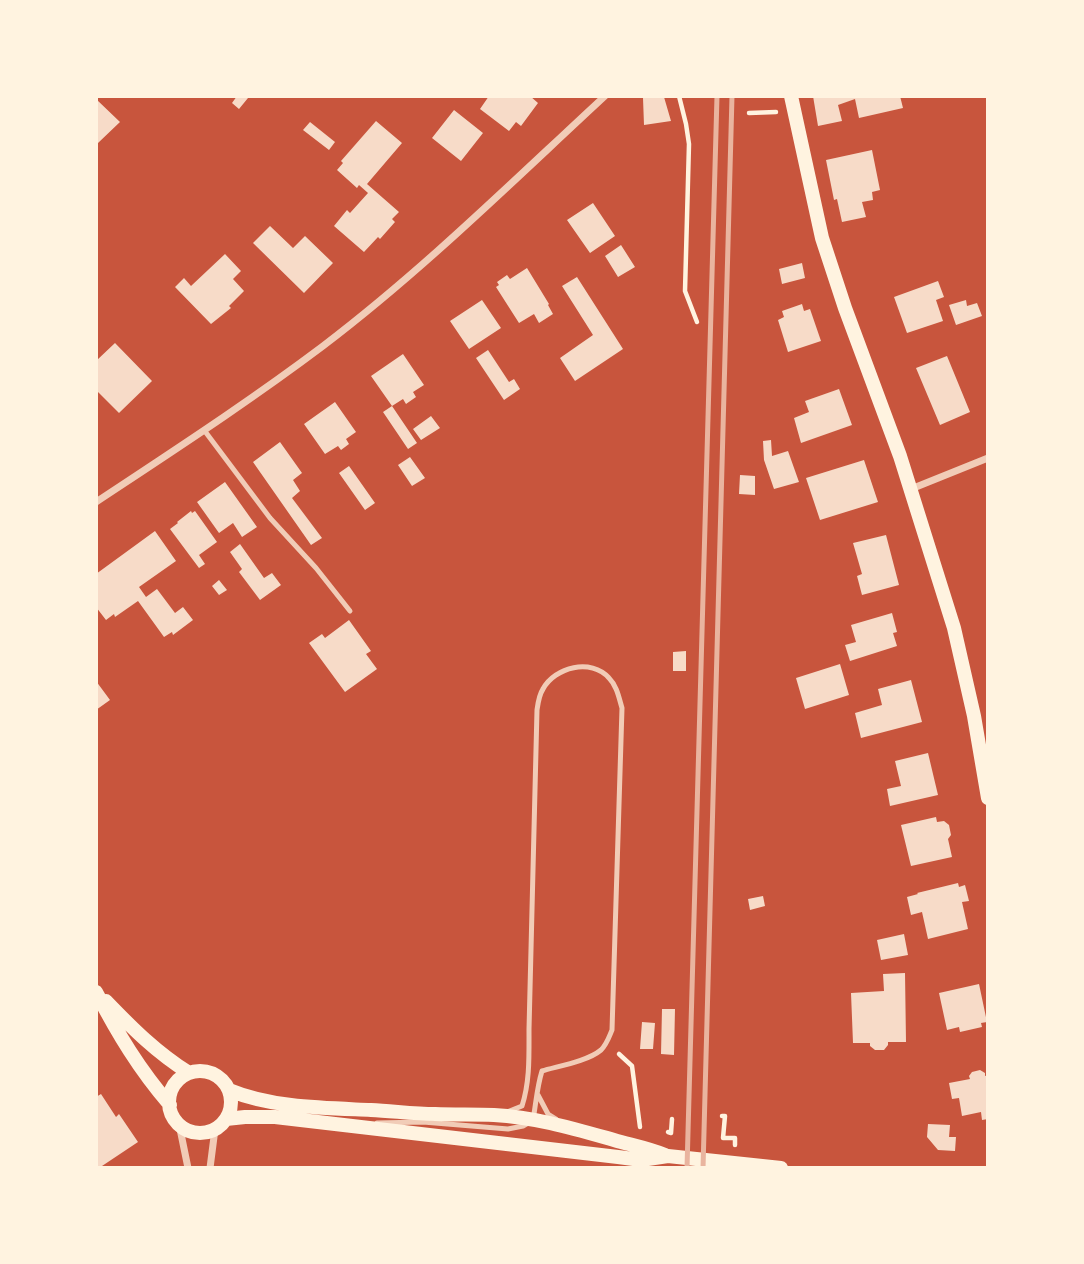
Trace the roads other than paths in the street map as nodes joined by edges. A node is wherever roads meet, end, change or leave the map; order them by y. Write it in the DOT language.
graph roads {
  1 [pos="606,96"];
  2 [pos="791,96"];
  3 [pos="204,430"];
  4 [pos="988,458"];
  5 [pos="910,489"];
  6 [pos="96,502"];
  7 [pos="350,611"];
  8 [pos="988,798"];
  9 [pos="96,991"];
  10 [pos="530,1068"];
  11 [pos="542,1071"];
  12 [pos="189,1073"];
  13 [pos="229,1090"];
  14 [pos="538,1095"];
  15 [pos="170,1105"];
  16 [pos="496,1115"];
  17 [pos="533,1120"];
  18 [pos="179,1124"];
  19 [pos="220,1124"];
  20 [pos="349,1124"];
  21 [pos="571,1128"];
  22 [pos="668,1156"];
  23 [pos="188,1168"];
  24 [pos="210,1168"];
  25 [pos="781,1168"];
  1 -- 3 [label="street"];
  2 -- 5 [label="main road"];
  3 -- 6 [label="street"];
  3 -- 7 [label="lane"];
  4 -- 5 [label="street"];
  5 -- 8 [label="main road"];
  9 -- 12 [label="main road"];
  9 -- 15 [label="main road"];
  10 -- 11 [label="lane"];
  10 -- 11 [label="lane"];
  10 -- 16 [label="lane"];
  11 -- 14 [label="lane"];
  12 -- 13 [label="main road"];
  12 -- 15 [label="main road"];
  13 -- 16 [label="main road"];
  13 -- 19 [label="main road"];
  14 -- 17 [label="lane"];
  14 -- 21 [label="lane"];
  15 -- 18 [label="main road"];
  16 -- 17 [label="main road"];
  17 -- 20 [label="lane"];
  17 -- 21 [label="main road"];
  18 -- 19 [label="main road"];
  18 -- 23 [label="street"];
  19 -- 20 [label="main road"];
  19 -- 24 [label="street"];
  20 -- 22 [label="main road"];
  21 -- 22 [label="main road"];
  22 -- 25 [label="main road"];
}
